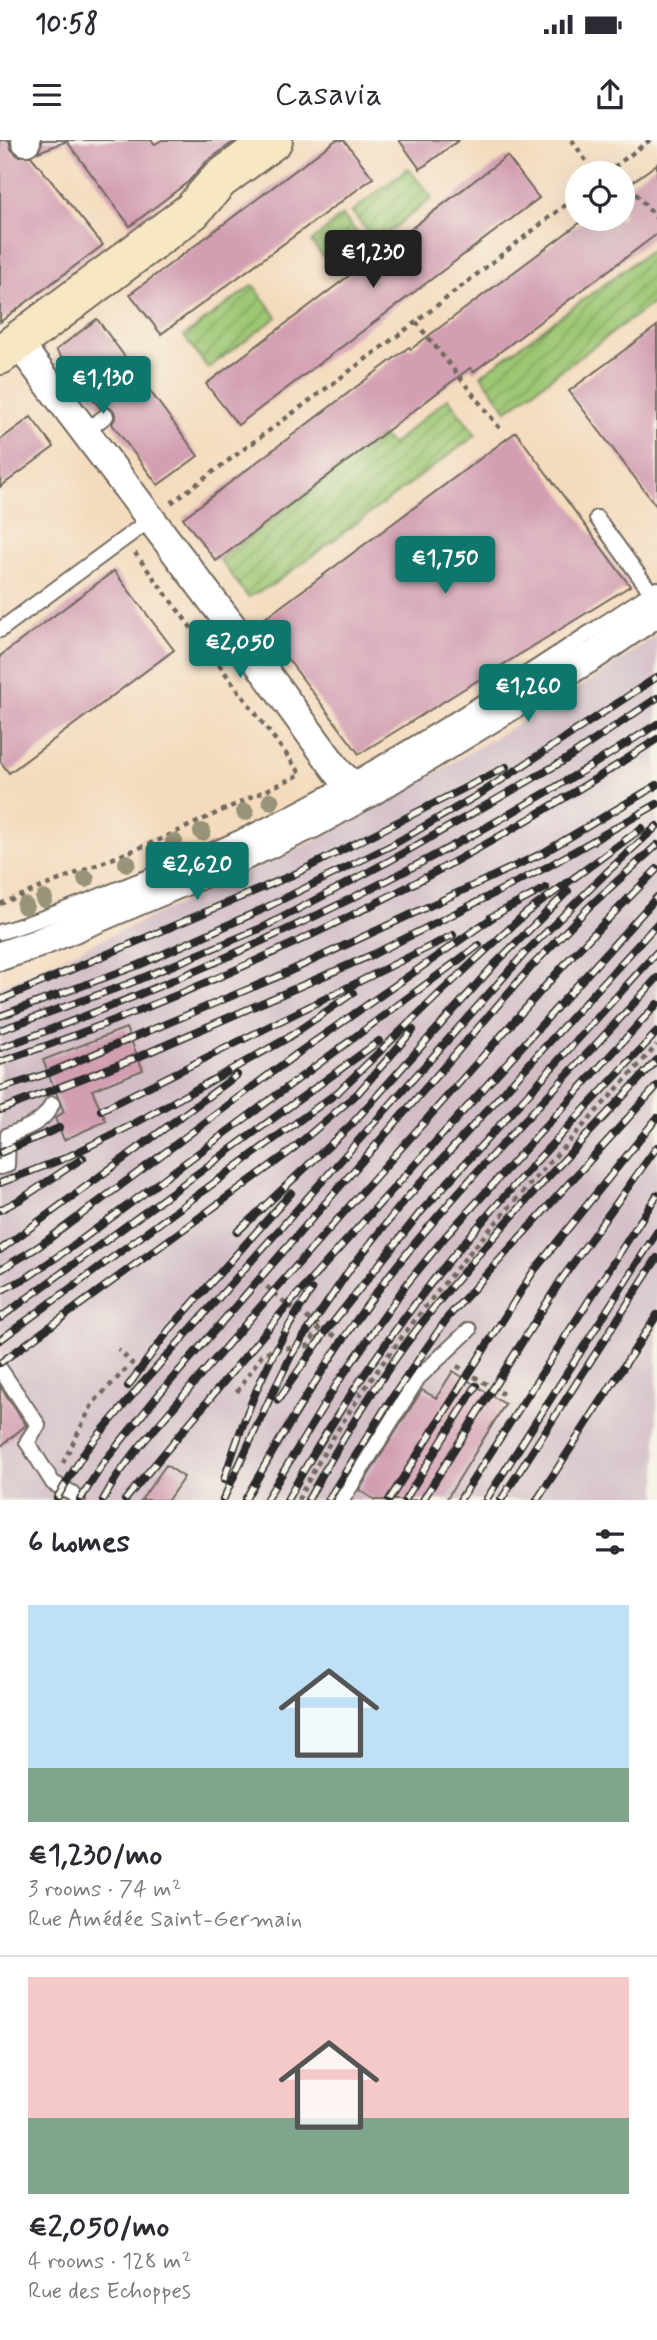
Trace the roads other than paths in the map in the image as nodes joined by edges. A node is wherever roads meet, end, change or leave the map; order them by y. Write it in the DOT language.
graph roads {
  1 [pos="273,140"];
  2 [pos="9,349"];
  3 [pos="597,518"];
  4 [pos="151,519"];
  5 [pos="656,598"];
  6 [pos="0,629"];
  7 [pos="360,787"];
  8 [pos="0,932"];
  9 [pos="0,956"];
  10 [pos="52,1104"];
  11 [pos="4,1136"];
  12 [pos="0,1167"];
  13 [pos="469,1330"];
  14 [pos="0,1369"];
  15 [pos="78,1500"];
  16 [pos="342,1500"];
  1 -- 2 [label="street"];
  2 -- 4 [label="street"];
  3 -- 5 [label="lane"];
  4 -- 6 [label="lane"];
  4 -- 7 [label="street"];
  5 -- 7 [label="street"];
  7 -- 8 [label="lane"];
  7 -- 9 [label="street"];
  10 -- 11 [label="lane"];
  11 -- 12 [label="lane"];
  13 -- 16 [label="lane"];
  14 -- 15 [label="lane"];
}
